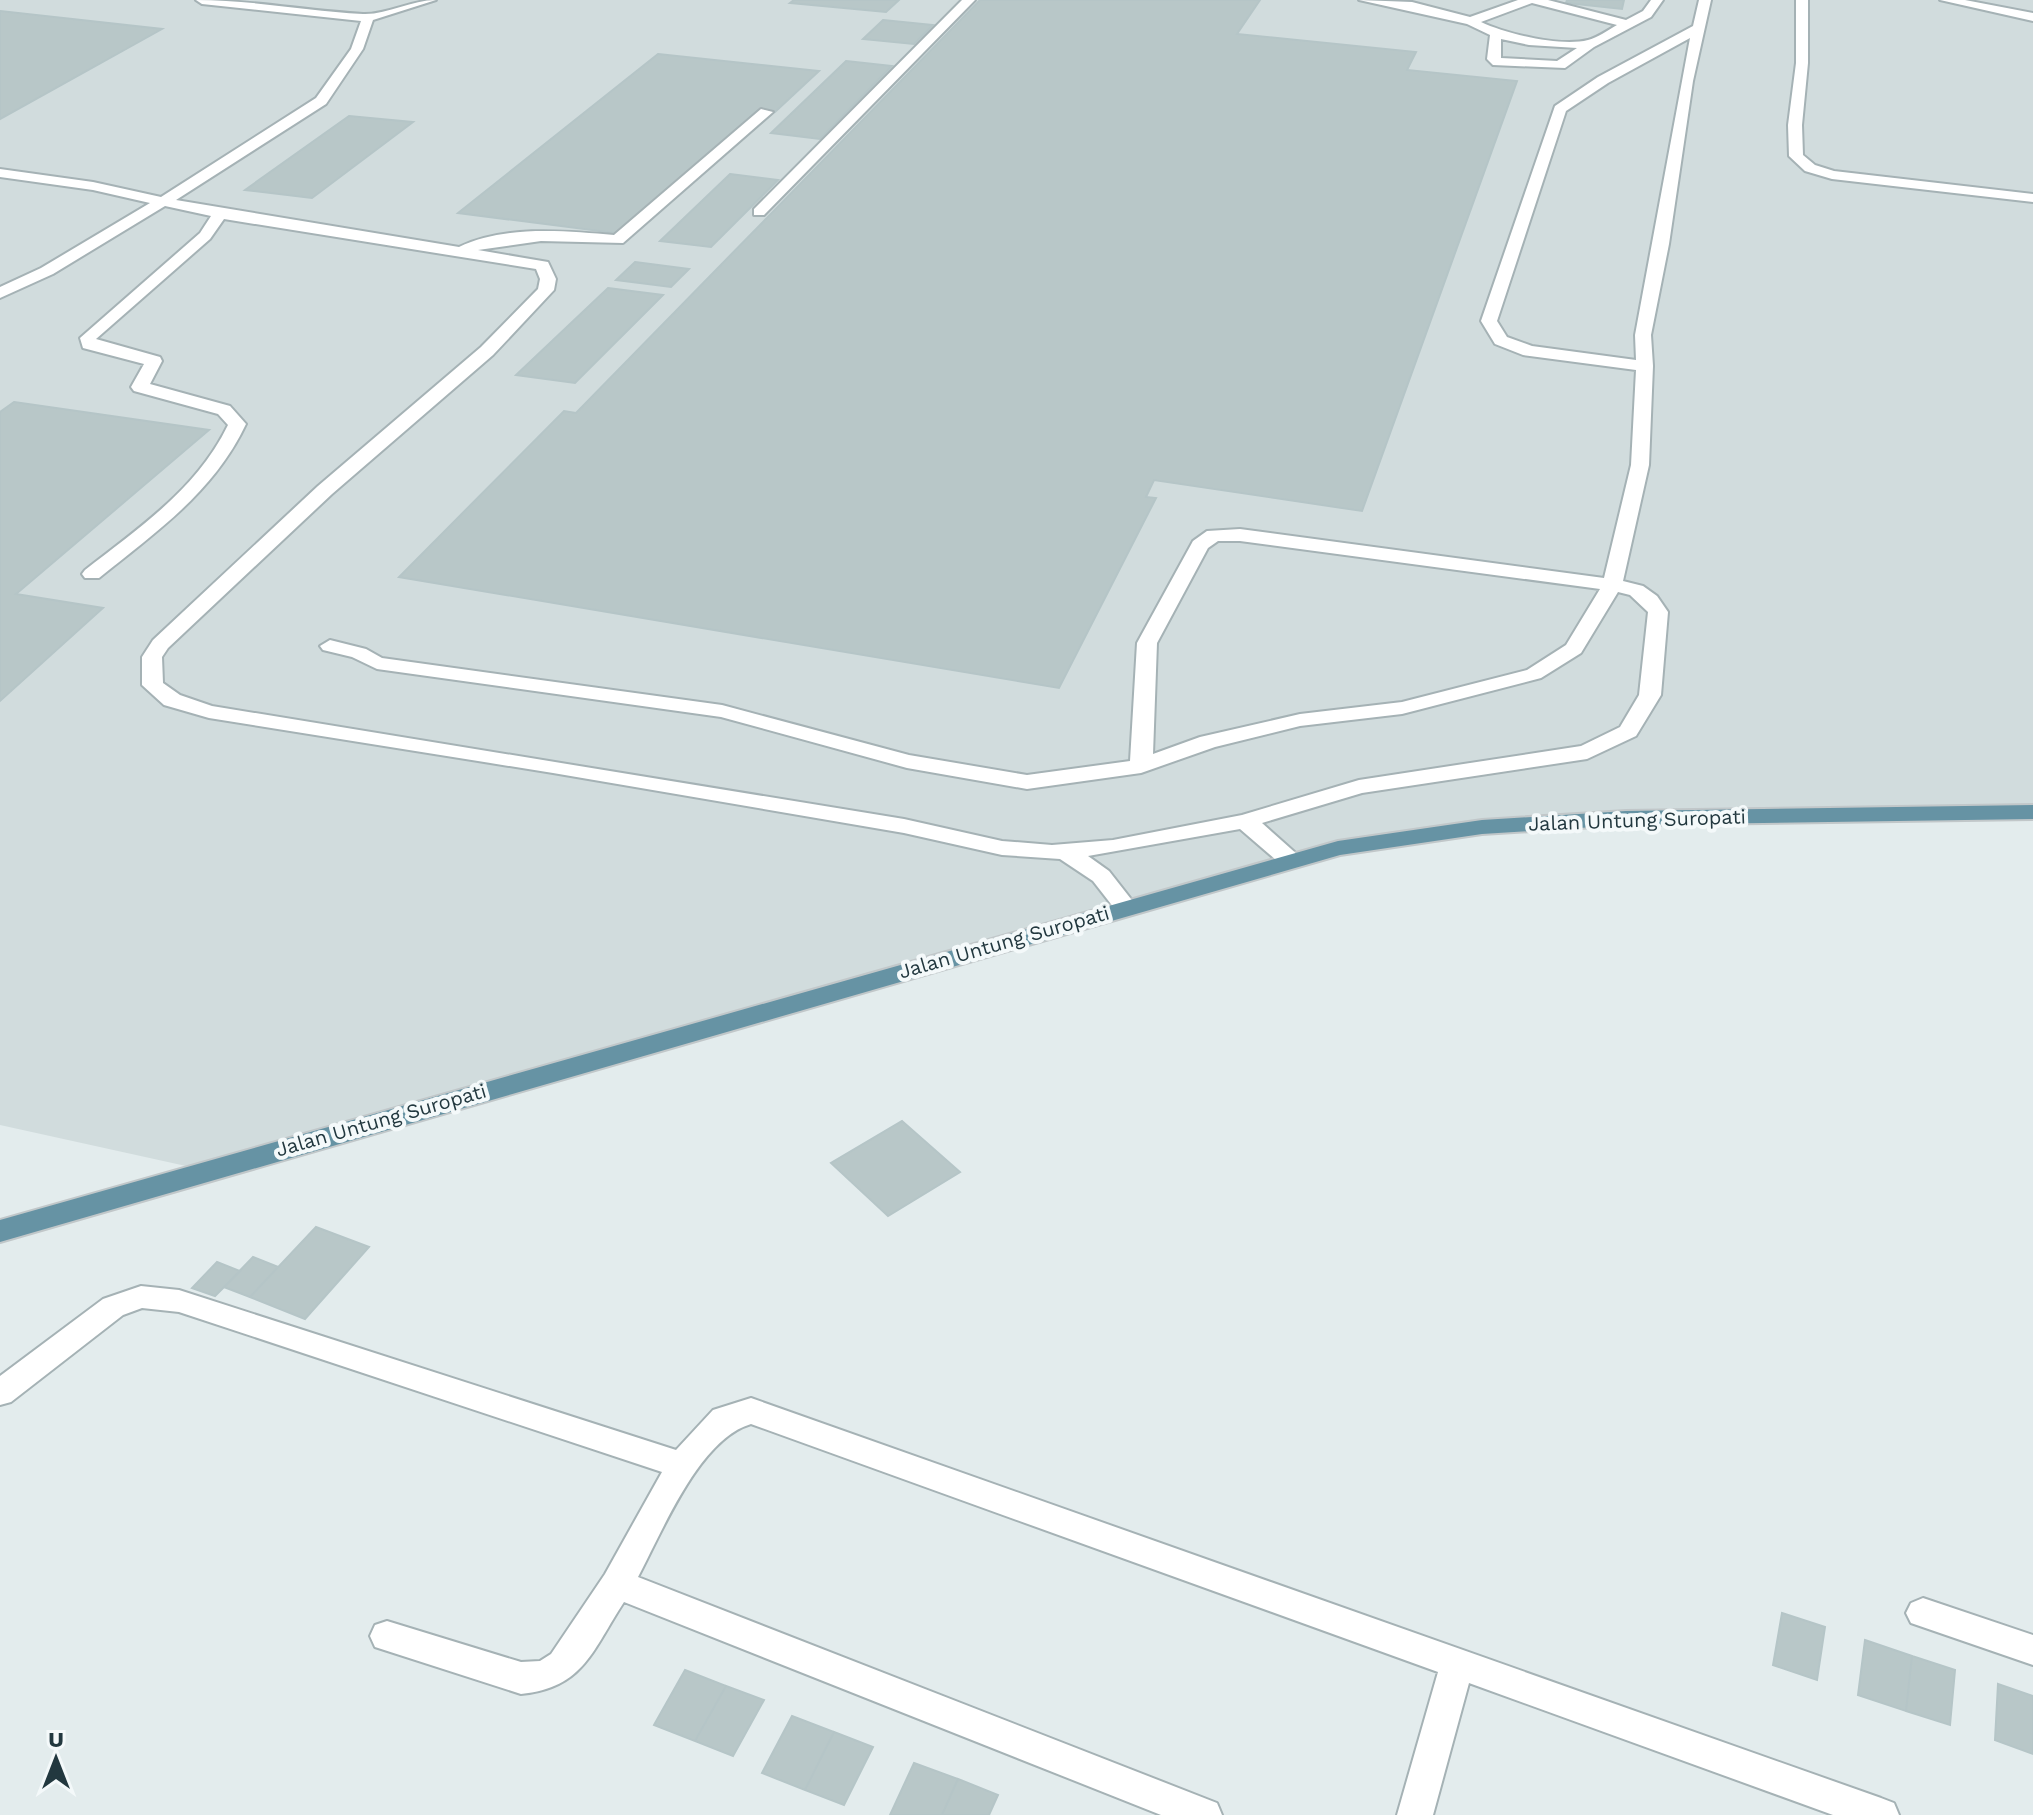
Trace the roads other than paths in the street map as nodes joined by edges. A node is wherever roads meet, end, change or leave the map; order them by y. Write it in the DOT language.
graph roads {
  1 [pos="202,0"];
  2 [pos="430,0"];
  3 [pos="969,0"];
  4 [pos="1365,0"];
  5 [pos="1532,0"];
  6 [pos="1657,0"];
  7 [pos="1705,0"];
  8 [pos="1802,0"];
  9 [pos="1946,0"];
  10 [pos="2033,17"];
  11 [pos="368,18"];
  12 [pos="1471,21"];
  13 [pos="1627,24"];
  14 [pos="1699,28"];
  15 [pos="1495,36"];
  16 [pos="1590,44"];
  17 [pos="766,112"];
  18 [pos="0,173"];
  19 [pos="2033,198"];
  20 [pos="161,200"];
  21 [pos="759,212"];
  22 [pos="220,214"];
  23 [pos="459,251"];
  24 [pos="0,293"];
  25 [pos="1645,366"];
  26 [pos="92,574"];
  27 [pos="1612,585"];
  28 [pos="330,646"];
  29 [pos="1141,766"];
  30 [pos="2033,812"];
  31 [pos="1245,821"];
  32 [pos="1065,851"];
  33 [pos="1291,861"];
  34 [pos="1126,908"];
  35 [pos="0,1231"];
  36 [pos="0,1393"];
  37 [pos="682,1465"];
  38 [pos="617,1584"];
  39 [pos="1923,1613"];
  40 [pos="387,1636"];
  41 [pos="2033,1650"];
  42 [pos="1457,1663"];
  43 [pos="1204,1815"];
  44 [pos="1415,1815"];
  45 [pos="1881,1815"];
  1 -- 11 [label="street"];
  2 -- 11 [label="street"];
  3 -- 21 [label="street"];
  4 -- 12 [label="street"];
  5 -- 12 [label="street"];
  5 -- 13 [label="street"];
  6 -- 13 [label="street"];
  7 -- 14 [label="street"];
  8 -- 19 [label="street"];
  9 -- 10 [label="street"];
  11 -- 20 [label="street"];
  12 -- 15 [label="street"];
  13 -- 16 [label="street"];
  14 -- 25 [label="street"];
  14 -- 25 [label="street"];
  15 -- 16 [label="street"];
  15 -- 16 [label="street"];
  17 -- 23 [label="street"];
  18 -- 20 [label="street"];
  20 -- 22 [label="street"];
  20 -- 24 [label="street"];
  22 -- 23 [label="street"];
  22 -- 26 [label="street"];
  23 -- 32 [label="street"];
  25 -- 27 [label="street"];
  27 -- 29 [label="street"];
  27 -- 29 [label="street"];
  27 -- 31 [label="street"];
  28 -- 29 [label="street"];
  30 -- 33 [label="main road, Jalan Untung Suropati"];
  31 -- 32 [label="street"];
  31 -- 33 [label="street"];
  32 -- 34 [label="street"];
  33 -- 34 [label="main road, Jalan Untung Suropati"];
  34 -- 35 [label="main road, Jalan Untung Suropati"];
  36 -- 37 [label="street"];
  37 -- 38 [label="street"];
  37 -- 42 [label="street"];
  38 -- 40 [label="street"];
  38 -- 43 [label="street"];
  39 -- 41 [label="street"];
  42 -- 44 [label="street"];
  42 -- 45 [label="street"];
}
